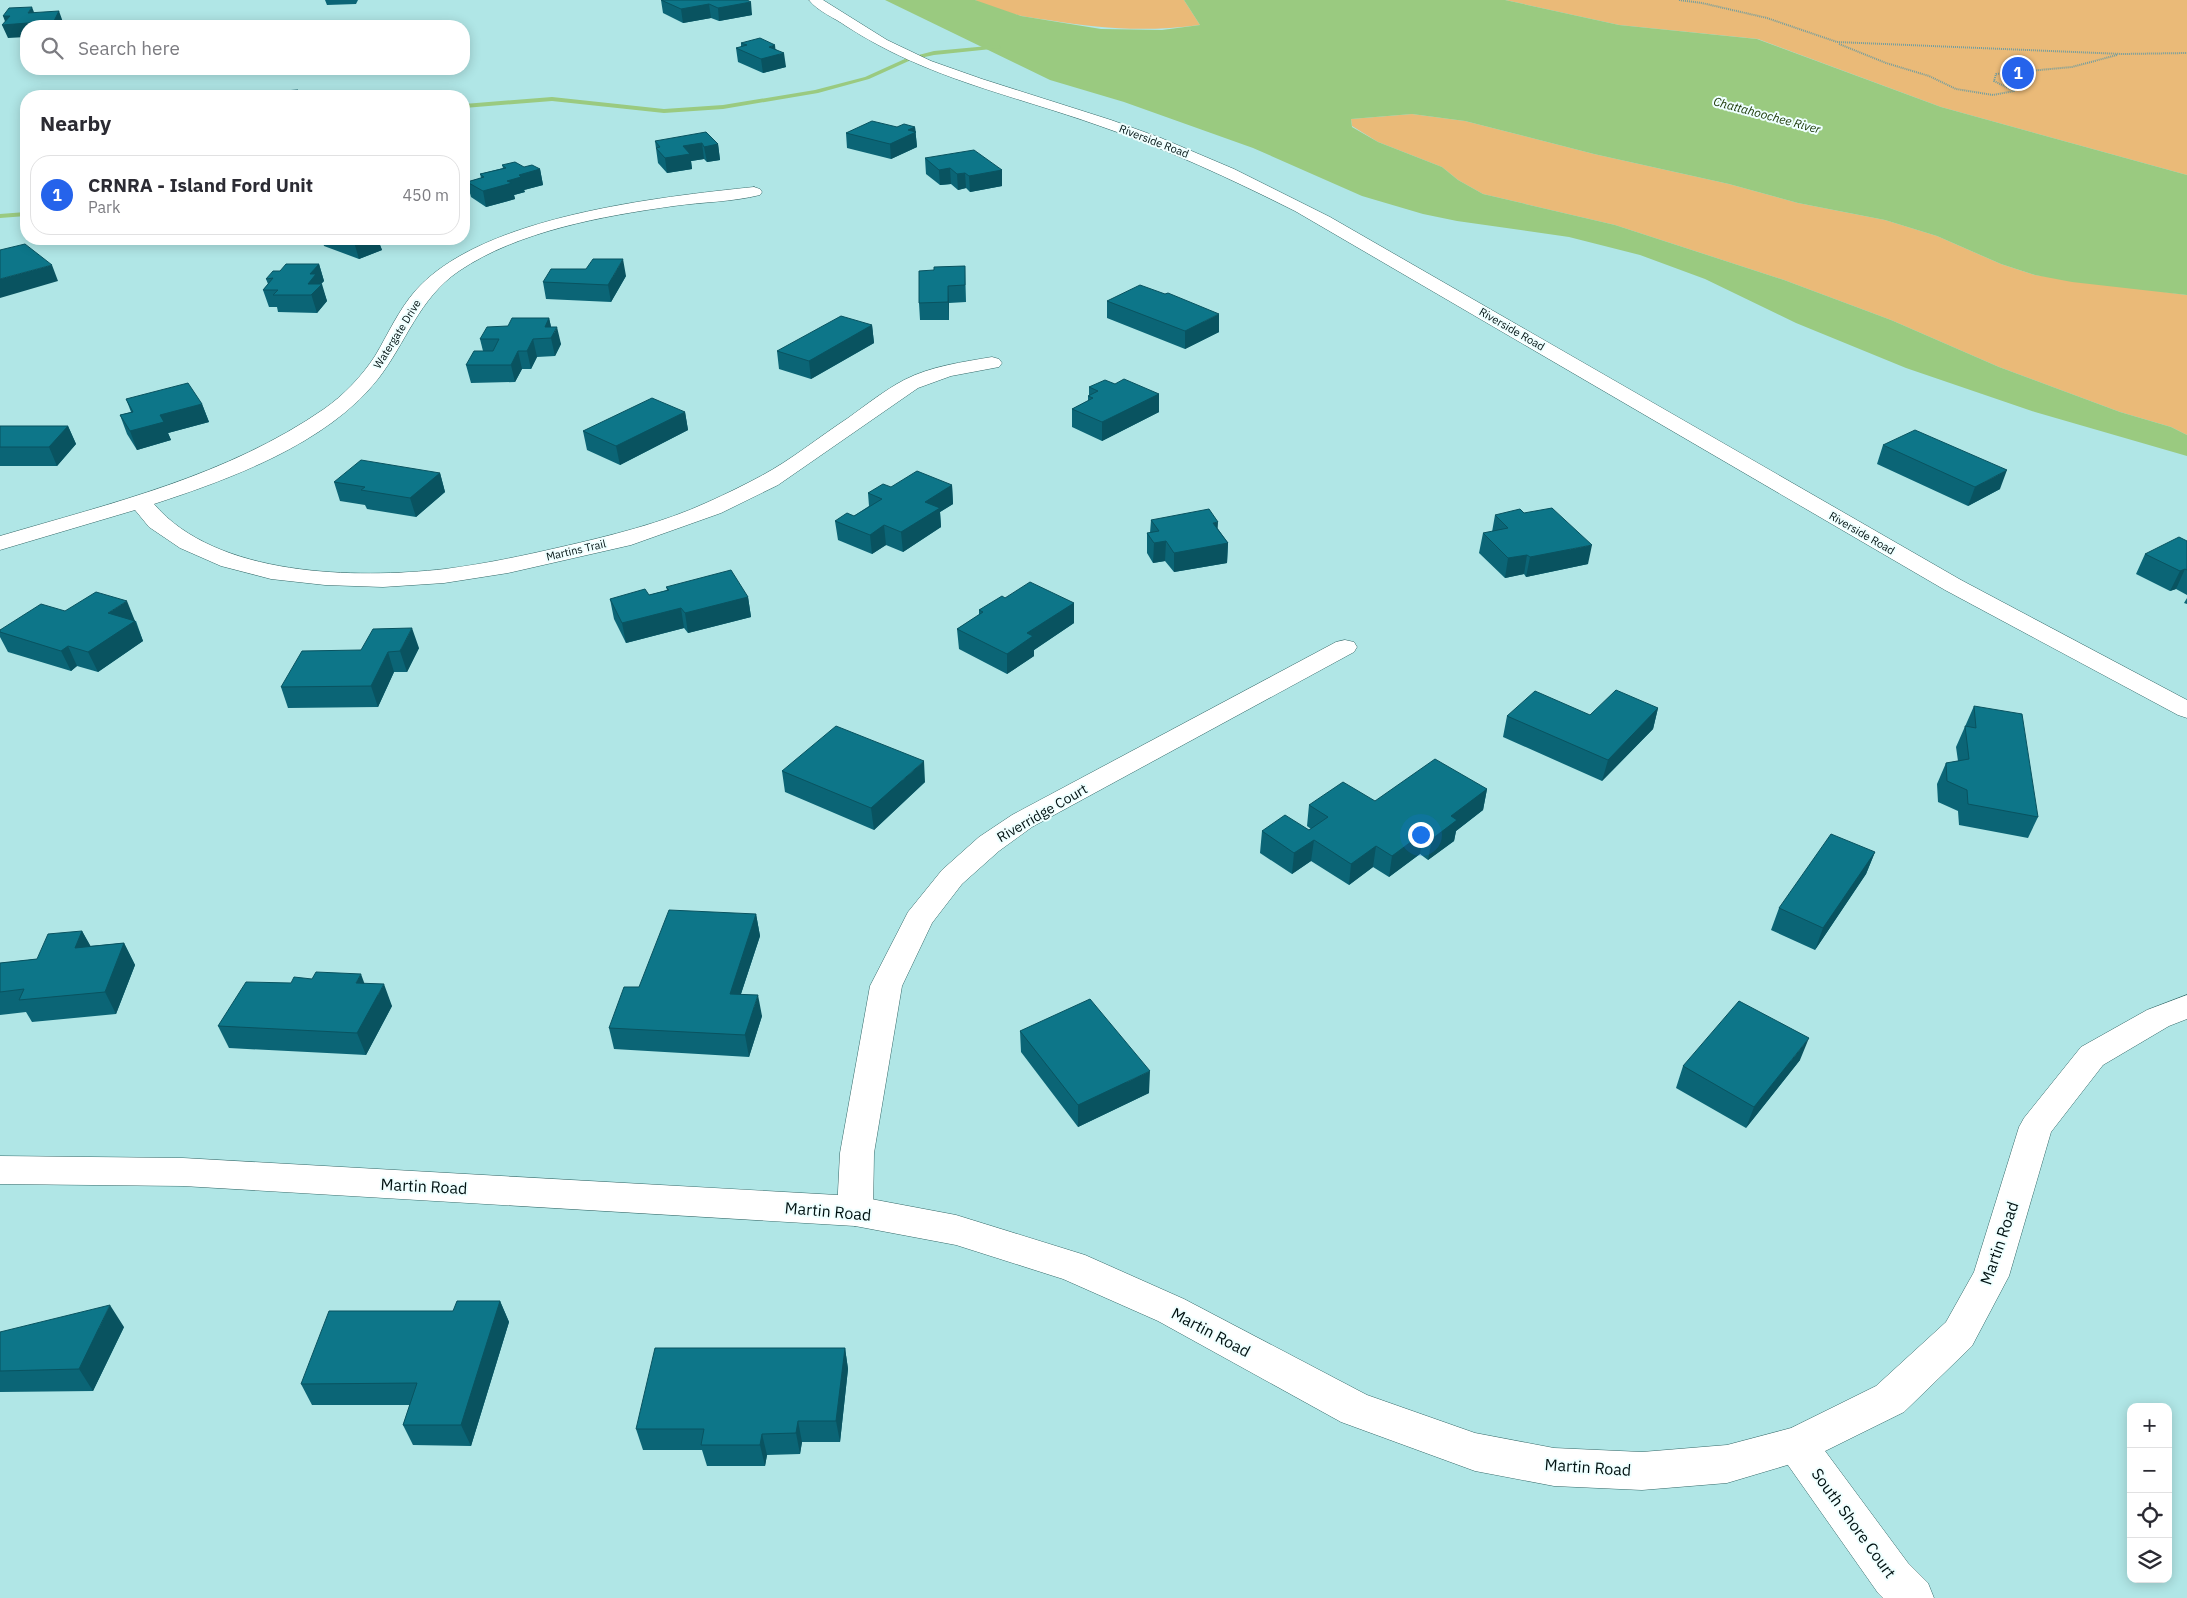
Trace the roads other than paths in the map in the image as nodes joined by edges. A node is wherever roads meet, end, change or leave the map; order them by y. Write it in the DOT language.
graph roads {
  1 [pos="815,0"];
  2 [pos="754,192"];
  3 [pos="992,363"];
  4 [pos="138,501"];
  5 [pos="0,543"];
  6 [pos="1346,647"];
  7 [pos="2187,710"];
  8 [pos="2187,1007"];
  9 [pos="0,1170"];
  10 [pos="855,1211"];
  11 [pos="1797,1445"];
  12 [pos="1913,1598"];
  1 -- 7 [label="street, Riverside Road"];
  2 -- 4 [label="street, Watergate Drive"];
  3 -- 4 [label="street, Martins Trail"];
  4 -- 5 [label="street, Watergate Drive"];
  6 -- 10 [label="street, Riverridge Court"];
  8 -- 11 [label="street, Martin Road"];
  9 -- 10 [label="street, Martin Road"];
  10 -- 11 [label="street, Martin Road"];
  11 -- 12 [label="street, South Shore Court"];
}
